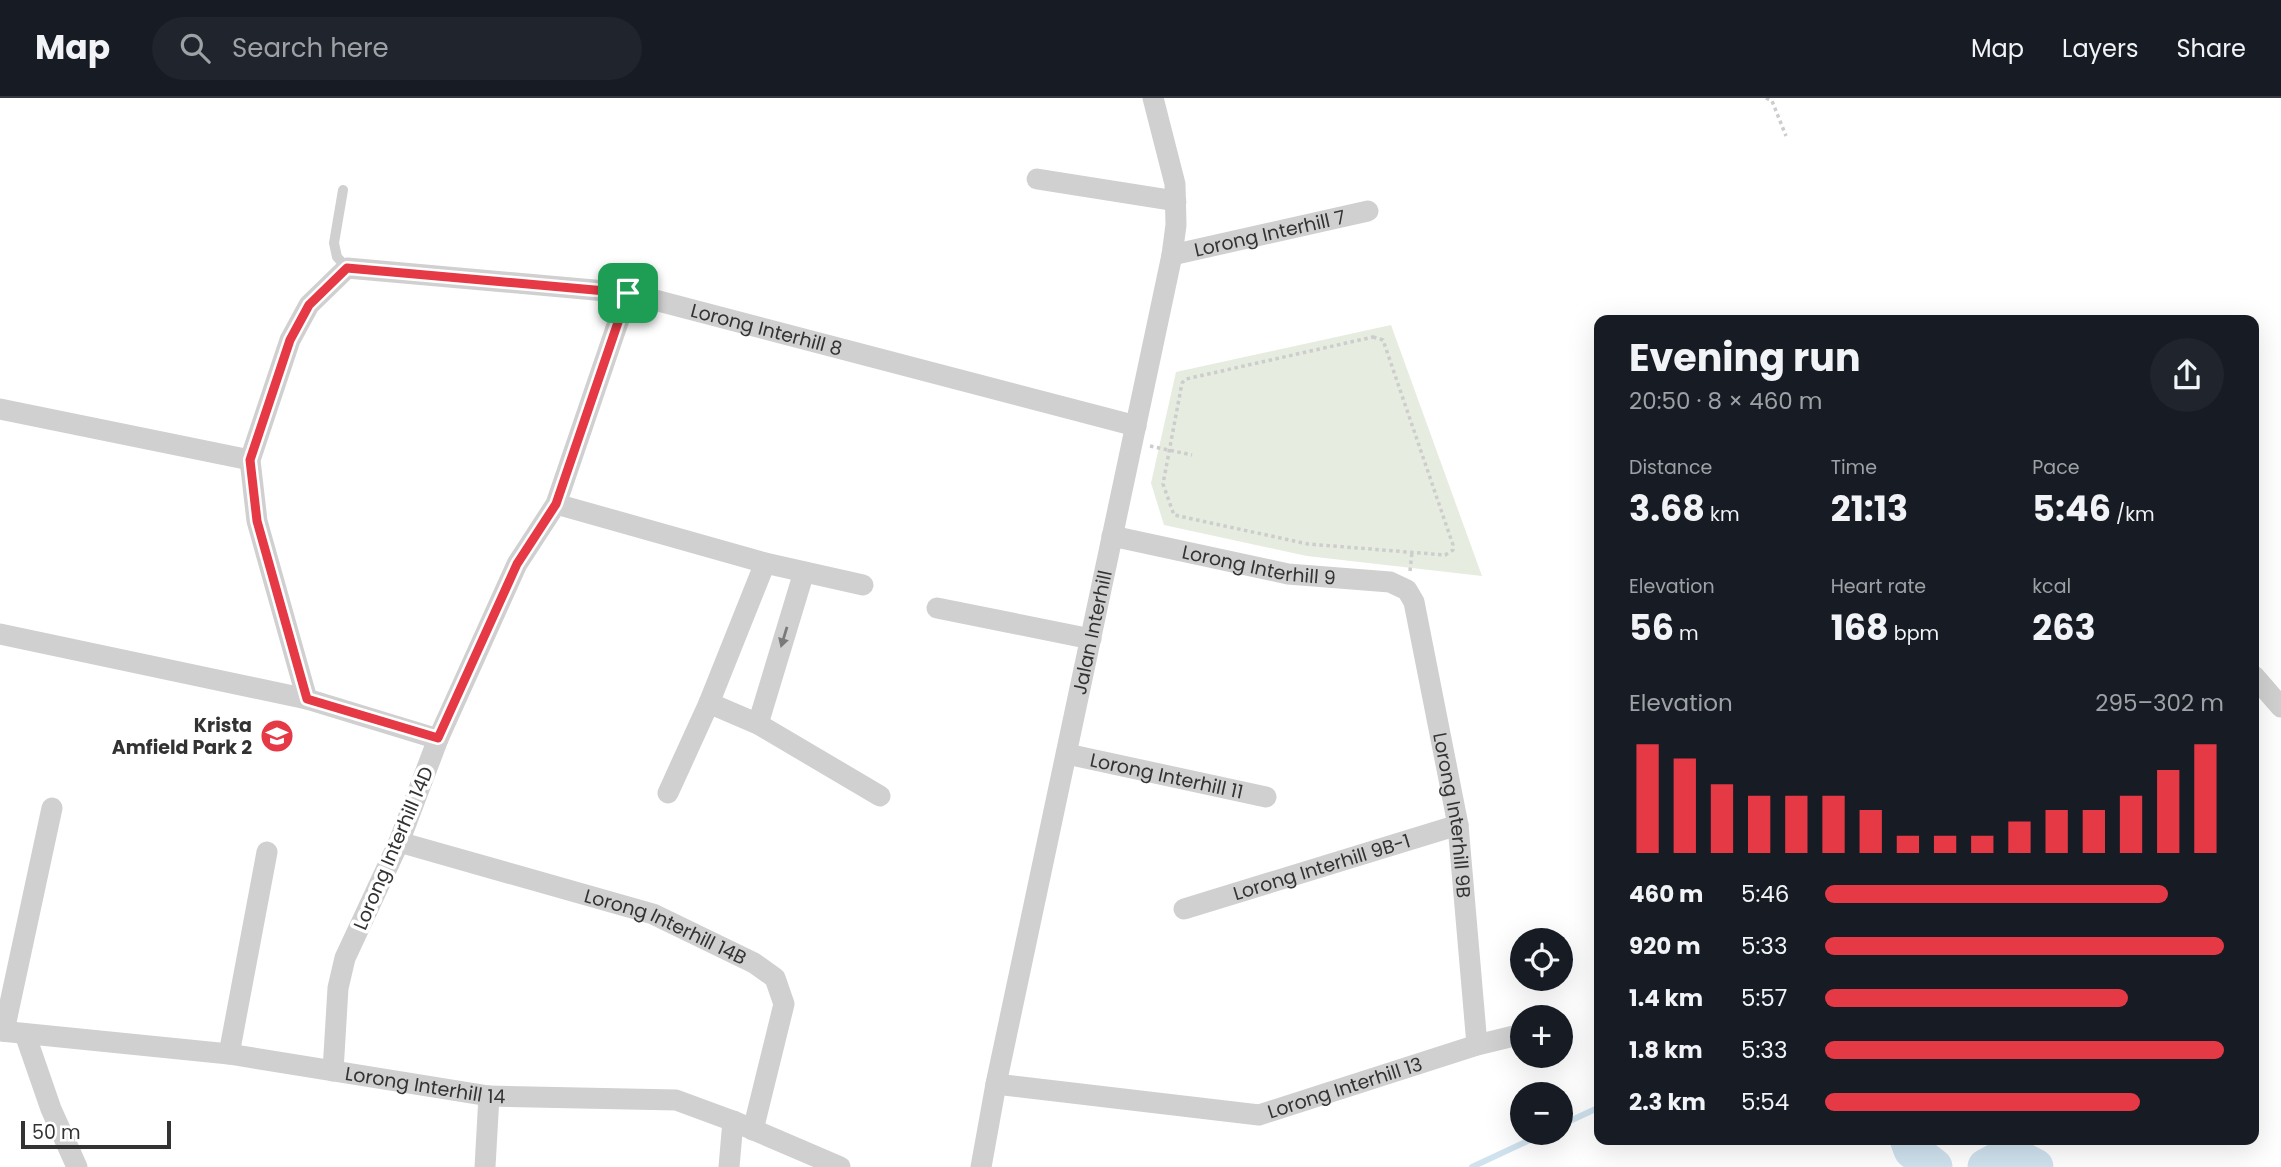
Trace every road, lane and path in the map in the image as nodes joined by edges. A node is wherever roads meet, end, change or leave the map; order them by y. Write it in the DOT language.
graph roads {
  1 [pos="1153,98"];
  2 [pos="1766,98"];
  3 [pos="1786,136"];
  4 [pos="1037,179"];
  5 [pos="343,190"];
  6 [pos="1176,201"];
  7 [pos="1368,211"];
  8 [pos="1172,255"];
  9 [pos="347,268"];
  10 [pos="628,293"];
  11 [pos="0,409"];
  12 [pos="1134,434"];
  13 [pos="1169,450"];
  14 [pos="1192,455"];
  15 [pos="250,460"];
  16 [pos="556,504"];
  17 [pos="1112,536"];
  18 [pos="765,563"];
  19 [pos="804,572"];
  20 [pos="863,585"];
  21 [pos="1407,590"];
  22 [pos="937,608"];
  23 [pos="0,634"];
  24 [pos="1091,639"];
  25 [pos="2259,682"];
  26 [pos="307,699"];
  27 [pos="709,703"];
  28 [pos="2281,706"];
  29 [pos="758,724"];
  30 [pos="438,738"];
  31 [pos="1066,754"];
  32 [pos="668,793"];
  33 [pos="880,796"];
  34 [pos="1266,797"];
  35 [pos="52,808"];
  36 [pos="1458,825"];
  37 [pos="399,842"];
  38 [pos="267,852"];
  39 [pos="1184,909"];
  40 [pos="10,1032"];
  41 [pos="1510,1037"];
  42 [pos="1477,1045"];
  43 [pos="229,1054"];
  44 [pos="333,1071"];
  45 [pos="996,1084"];
  46 [pos="489,1096"];
  47 [pos="733,1121"];
  48 [pos="753,1130"];
  49 [pos="77,1167"];
  50 [pos="485,1167"];
  51 [pos="729,1167"];
  52 [pos="840,1167"];
  53 [pos="981,1167"];
  1 -- 6 [label="street, Jalan Interhill"];
  2 -- 3 [label="path"];
  4 -- 6 [label="street"];
  5 -- 9 [label="lane"];
  6 -- 8 [label="street, Jalan Interhill"];
  7 -- 8 [label="street, Lorong Interhill 7"];
  8 -- 12 [label="street, Jalan Interhill"];
  9 -- 10 [label="street, Lorong Interhill 8"];
  9 -- 15 [label="street"];
  10 -- 12 [label="street, Lorong Interhill 8"];
  10 -- 16 [label="street, Lorong Interhill 14D"];
  11 -- 15 [label="street"];
  12 -- 13 [label="path"];
  12 -- 17 [label="street, Jalan Interhill"];
  13 -- 13 [label="path"];
  13 -- 14 [label="path"];
  15 -- 26 [label="street"];
  16 -- 18 [label="street"];
  16 -- 30 [label="street, Lorong Interhill 14D"];
  17 -- 21 [label="street, Lorong Interhill 9"];
  17 -- 24 [label="street, Jalan Interhill"];
  18 -- 19 [label="street"];
  18 -- 27 [label="street"];
  19 -- 20 [label="street"];
  19 -- 29 [label="street, one-way"];
  21 -- 36 [label="street, Lorong Interhill 9B"];
  22 -- 24 [label="street"];
  23 -- 26 [label="street"];
  24 -- 31 [label="street, Jalan Interhill"];
  25 -- 28 [label="street"];
  26 -- 30 [label="street"];
  27 -- 29 [label="street"];
  27 -- 32 [label="street"];
  29 -- 33 [label="street"];
  30 -- 37 [label="street, Lorong Interhill 14D"];
  31 -- 34 [label="street, Lorong Interhill 11"];
  31 -- 45 [label="street, Jalan Interhill"];
  35 -- 40 [label="street"];
  36 -- 39 [label="street, Lorong Interhill 9B-1"];
  36 -- 42 [label="street, Lorong Interhill 9B"];
  37 -- 44 [label="street, Lorong Interhill 14D"];
  37 -- 48 [label="street, Lorong Interhill 14B"];
  38 -- 43 [label="street"];
  40 -- 43 [label="street, Lorong Interhill 14"];
  40 -- 49 [label="street"];
  41 -- 42 [label="street, Lorong Interhill 13"];
  42 -- 45 [label="street, Lorong Interhill 13"];
  43 -- 44 [label="street, Lorong Interhill 14"];
  44 -- 46 [label="street, Lorong Interhill 14"];
  45 -- 53 [label="street, Jalan Interhill"];
  46 -- 47 [label="street, Lorong Interhill 14"];
  46 -- 50 [label="street"];
  47 -- 48 [label="street, Lorong Interhill 14"];
  47 -- 51 [label="street"];
  48 -- 52 [label="street, Lorong Interhill 14"];
}
